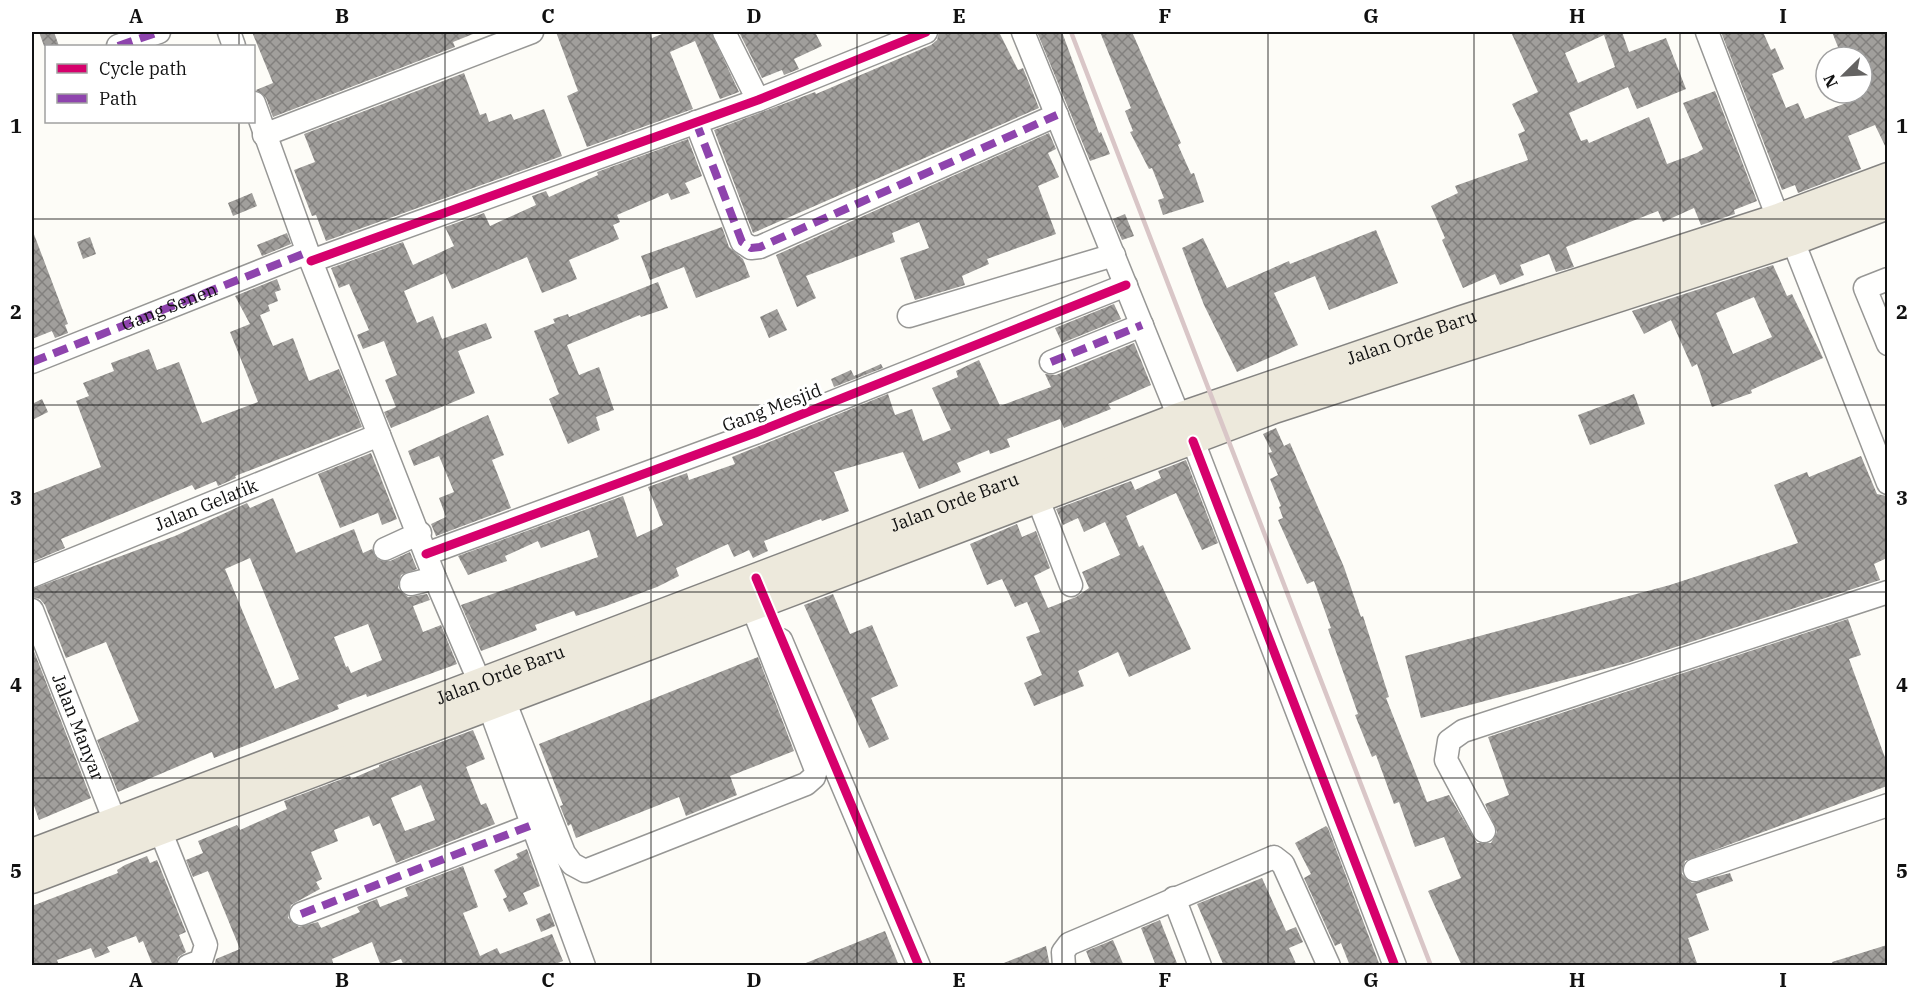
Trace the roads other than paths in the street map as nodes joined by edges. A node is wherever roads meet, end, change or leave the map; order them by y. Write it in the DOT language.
graph roads {
  1 [pos="159,32"];
  2 [pos="532,32"];
  3 [pos="724,32"];
  4 [pos="926,32"];
  5 [pos="1023,32"];
  6 [pos="1707,32"];
  7 [pos="121,45"];
  8 [pos="758,100"];
  9 [pos="255,106"];
  10 [pos="1057,115"];
  11 [pos="696,122"];
  12 [pos="264,135"];
  13 [pos="1887,177"];
  14 [pos="1887,205"];
  15 [pos="1786,230"];
  16 [pos="1114,255"];
  17 [pos="310,257"];
  18 [pos="1887,279"];
  19 [pos="1126,285"];
  20 [pos="909,316"];
  21 [pos="1142,325"];
  22 [pos="1887,344"];
  23 [pos="32,362"];
  24 [pos="1050,362"];
  25 [pos="1186,429"];
  26 [pos="379,435"];
  27 [pos="1887,483"];
  28 [pos="1037,497"];
  29 [pos="420,533"];
  30 [pos="385,549"];
  31 [pos="426,554"];
  32 [pos="32,576"];
  33 [pos="435,578"];
  34 [pos="411,584"];
  35 [pos="1071,585"];
  36 [pos="1887,592"];
  37 [pos="758,595"];
  38 [pos="32,610"];
  39 [pos="491,696"];
  40 [pos="1887,805"];
  41 [pos="532,825"];
  42 [pos="160,830"];
  43 [pos="1484,831"];
  44 [pos="119,833"];
  45 [pos="32,853"];
  46 [pos="1695,870"];
  47 [pos="32,879"];
  48 [pos="1174,898"];
  49 [pos="301,914"];
  50 [pos="188,966"];
  51 [pos="584,966"];
  52 [pos="919,966"];
  53 [pos="1064,966"];
  54 [pos="1200,966"];
  55 [pos="1329,966"];
  56 [pos="1395,966"];
  1 -- 7 [label="street"];
  2 -- 12 [label="street"];
  3 -- 8 [label="street"];
  4 -- 8 [label="street, Gang Senen"];
  5 -- 10 [label="street"];
  6 -- 15 [label="street"];
  8 -- 11 [label="street, Gang Senen"];
  9 -- 12 [label="street"];
  10 -- 11 [label="street"];
  10 -- 16 [label="street"];
  11 -- 17 [label="street, Gang Senen"];
  12 -- 17 [label="street"];
  13 -- 15 [label="main road, Jalan Orde Baru"];
  14 -- 15 [label="main road, Jalan Orde Baru"];
  15 -- 25 [label="main road, Jalan Orde Baru"];
  15 -- 27 [label="street"];
  16 -- 19 [label="street"];
  16 -- 20 [label="street"];
  17 -- 23 [label="street, Gang Senen"];
  17 -- 26 [label="street"];
  18 -- 22 [label="street"];
  19 -- 21 [label="street"];
  19 -- 31 [label="street, Gang Mesjid"];
  21 -- 24 [label="street"];
  21 -- 25 [label="street"];
  25 -- 28 [label="main road, Jalan Orde Baru"];
  25 -- 37 [label="main road, Jalan Orde Baru"];
  25 -- 56 [label="street"];
  26 -- 29 [label="street"];
  26 -- 32 [label="street, Jalan Gelatik"];
  28 -- 35 [label="street"];
  28 -- 37 [label="main road, Jalan Orde Baru"];
  29 -- 30 [label="street"];
  29 -- 31 [label="street"];
  31 -- 33 [label="street"];
  33 -- 34 [label="street"];
  33 -- 39 [label="street"];
  36 -- 43 [label="street"];
  37 -- 39 [label="main road, Jalan Orde Baru"];
  37 -- 39 [label="street"];
  37 -- 52 [label="street"];
  38 -- 44 [label="street, Jalan Manyar"];
  39 -- 41 [label="street"];
  39 -- 42 [label="main road, Jalan Orde Baru"];
  39 -- 44 [label="main road, Jalan Orde Baru"];
  40 -- 46 [label="street"];
  41 -- 49 [label="street"];
  41 -- 51 [label="street"];
  42 -- 44 [label="main road, Jalan Orde Baru"];
  42 -- 50 [label="street"];
  44 -- 45 [label="main road, Jalan Orde Baru"];
  44 -- 47 [label="main road, Jalan Orde Baru"];
  48 -- 53 [label="street"];
  48 -- 54 [label="street"];
  48 -- 55 [label="street"];
}
